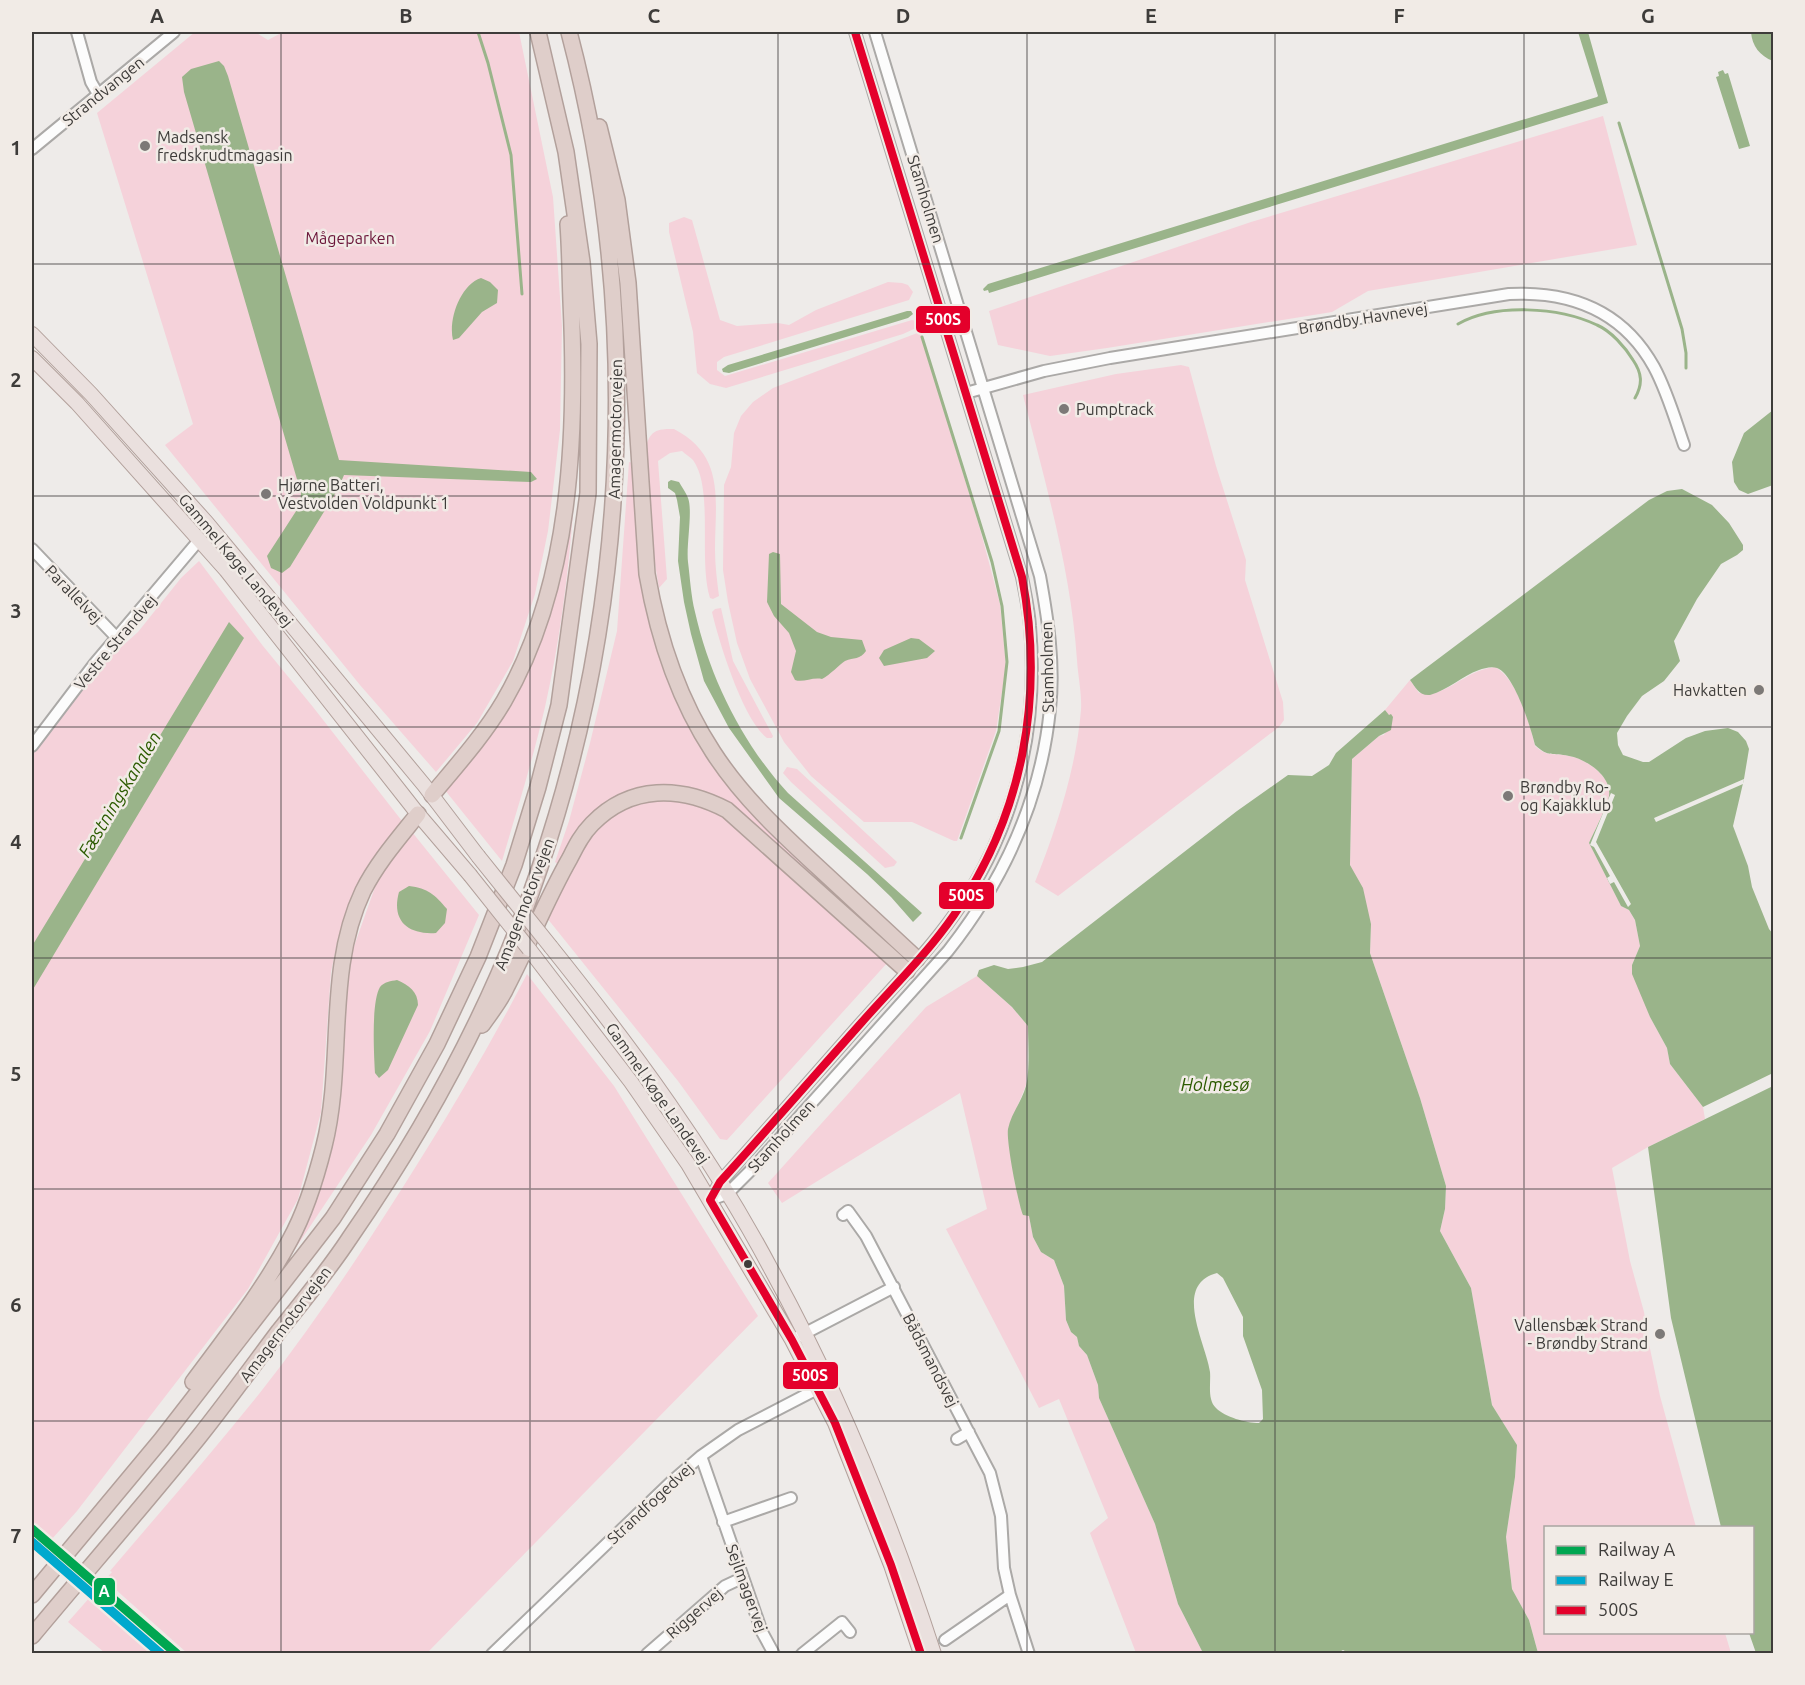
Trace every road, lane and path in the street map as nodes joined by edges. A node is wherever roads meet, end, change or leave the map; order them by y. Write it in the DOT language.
graph roads {
  1 [pos="77,32"];
  2 [pos="174,32"];
  3 [pos="538,32"];
  4 [pos="855,32"];
  5 [pos="875,32"];
  6 [pos="570,34"];
  7 [pos="98,94"];
  8 [pos="555,102"];
  9 [pos="32,149"];
  10 [pos="32,334"];
  11 [pos="32,358"];
  12 [pos="984,388"];
  13 [pos="966,393"];
  14 [pos="1684,445"];
  15 [pos="200,539"];
  16 [pos="32,549"];
  17 [pos="117,638"];
  18 [pos="32,746"];
  19 [pos="432,795"];
  20 [pos="418,814"];
  21 [pos="912,965"];
  22 [pos="925,977"];
  23 [pos="452,1070"];
  24 [pos="723,1188"];
  25 [pos="710,1200"];
  26 [pos="843,1215"];
  27 [pos="894,1287"];
  28 [pos="805,1333"];
  29 [pos="792,1340"];
  30 [pos="824,1386"];
  31 [pos="969,1432"];
  32 [pos="957,1438"];
  33 [pos="161,1440"];
  34 [pos="701,1456"];
  35 [pos="791,1498"];
  36 [pos="723,1522"];
  37 [pos="742,1578"];
  38 [pos="32,1595"];
  39 [pos="1010,1595"];
  40 [pos="850,1632"];
  41 [pos="32,1636"];
  42 [pos="945,1640"];
  43 [pos="492,1653"];
  44 [pos="647,1653"];
  45 [pos="774,1653"];
  46 [pos="802,1653"];
  47 [pos="921,1653"];
  48 [pos="934,1653"];
  49 [pos="1029,1653"];
  1 -- 7 [label="street"];
  2 -- 7 [label="street, Strandvangen"];
  3 -- 8 [label="highway, Amagermotorvejen"];
  4 -- 13 [label="street, Stamholmen"];
  5 -- 12 [label="street, Stamholmen"];
  6 -- 21 [label="highway"];
  6 -- 23 [label="highway, Amagermotorvejen"];
  7 -- 9 [label="street, Strandvangen"];
  8 -- 19 [label="highway"];
  8 -- 33 [label="highway, Amagermotorvejen"];
  10 -- 19 [label="main road, Gammel Køge Landevej"];
  11 -- 15 [label="main road, Gammel Køge Landevej"];
  12 -- 13 [label="street, Brøndby Havnevej"];
  12 -- 14 [label="street, Brøndby Havnevej"];
  12 -- 22 [label="street, Stamholmen"];
  13 -- 21 [label="street, Stamholmen"];
  15 -- 17 [label="street, Vestre Strandvej"];
  15 -- 20 [label="main road, Gammel Køge Landevej"];
  16 -- 17 [label="street, Parallelvej"];
  17 -- 18 [label="street, Vestre Strandvej"];
  19 -- 20 [label="main road"];
  19 -- 24 [label="main road, Gammel Køge Landevej, bridge"];
  20 -- 25 [label="main road, Gammel Køge Landevej, bridge"];
  20 -- 33 [label="highway"];
  21 -- 22 [label="street"];
  21 -- 23 [label="highway"];
  21 -- 24 [label="street, Stamholmen"];
  22 -- 24 [label="street, Stamholmen"];
  23 -- 41 [label="highway, Amagermotorvejen"];
  24 -- 25 [label="street, Stamholmen"];
  24 -- 28 [label="main road, Gammel Køge Landevej"];
  25 -- 29 [label="main road, Gammel Køge Landevej"];
  26 -- 27 [label="street, Bådsmandsvej"];
  27 -- 28 [label="street"];
  27 -- 31 [label="street, Bådsmandsvej"];
  28 -- 29 [label="street"];
  28 -- 30 [label="main road, Gammel Køge Landevej"];
  29 -- 30 [label="main road, Gammel Køge Landevej"];
  30 -- 34 [label="street, Strandfogedvej"];
  30 -- 47 [label="main road, Gammel Køge Landevej"];
  30 -- 48 [label="main road, Gammel Køge Landevej"];
  31 -- 32 [label="street"];
  31 -- 39 [label="street, Bådsmandsvej"];
  33 -- 38 [label="highway, Amagermotorvejen"];
  34 -- 36 [label="street, Sejlmagervej"];
  34 -- 43 [label="street, Strandfogedvej"];
  35 -- 36 [label="street, Sejlmagervej"];
  36 -- 37 [label="street, Sejlmagervej"];
  37 -- 44 [label="street, Riggervej"];
  37 -- 45 [label="street, Sejlmagervej"];
  39 -- 42 [label="street"];
  39 -- 49 [label="street, Bådsmandsvej"];
  40 -- 46 [label="street"];
}
